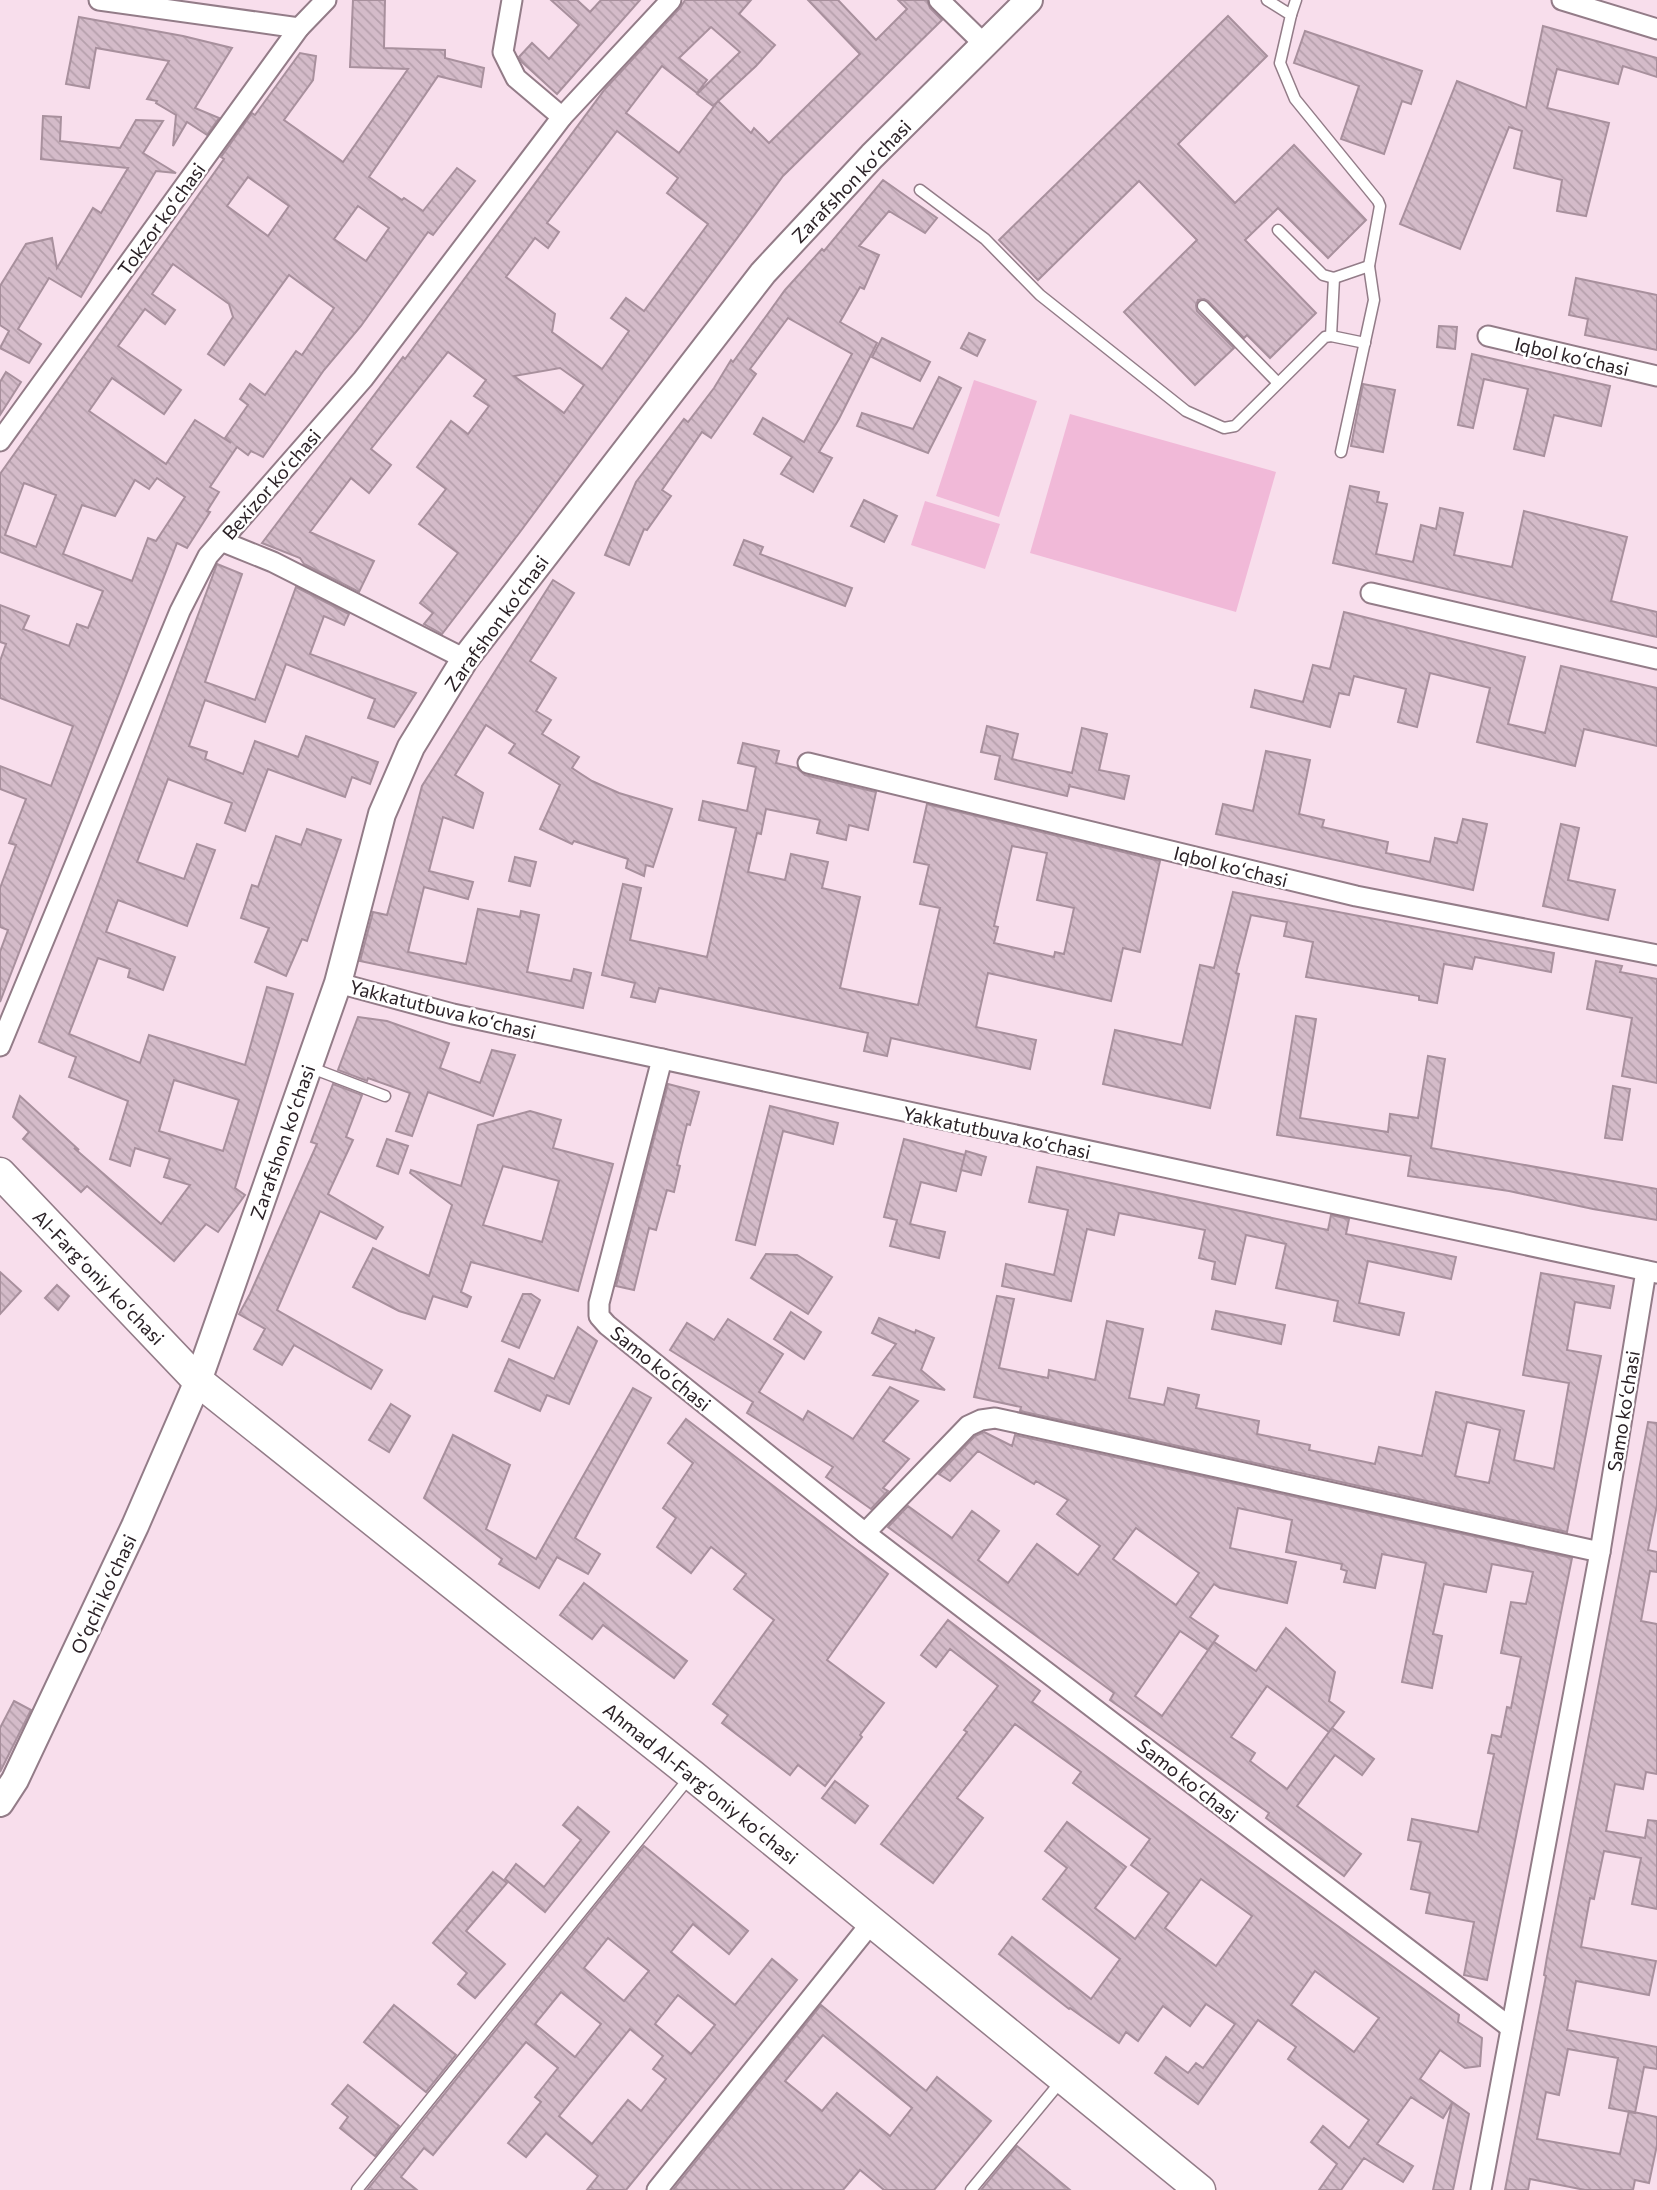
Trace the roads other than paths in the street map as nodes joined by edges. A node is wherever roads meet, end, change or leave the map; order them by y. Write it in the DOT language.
graph roads {
  1 [pos="99,0"];
  2 [pos="326,0"];
  3 [pos="512,0"];
  4 [pos="671,0"];
  5 [pos="939,0"];
  6 [pos="1029,0"];
  7 [pos="1267,0"];
  8 [pos="1296,0"];
  9 [pos="1562,0"];
  10 [pos="1291,15"];
  11 [pos="299,28"];
  12 [pos="1657,29"];
  13 [pos="985,45"];
  14 [pos="562,117"];
  15 [pos="919,190"];
  16 [pos="1278,230"];
  17 [pos="1370,266"];
  18 [pos="1334,278"];
  19 [pos="1203,306"];
  20 [pos="1331,336"];
  21 [pos="1488,336"];
  22 [pos="1365,343"];
  23 [pos="1657,376"];
  24 [pos="1278,383"];
  25 [pos="0,441"];
  26 [pos="1341,452"];
  27 [pos="220,541"];
  28 [pos="1371,593"];
  29 [pos="465,659"];
  30 [pos="1657,659"];
  31 [pos="808,763"];
  32 [pos="1657,955"];
  33 [pos="338,984"];
  34 [pos="0,1046"];
  35 [pos="662,1059"];
  36 [pos="309,1067"];
  37 [pos="386,1096"];
  38 [pos="0,1173"];
  39 [pos="1651,1272"];
  40 [pos="198,1381"];
  41 [pos="865,1533"];
  42 [pos="1600,1552"];
  43 [pos="692,1775"];
  44 [pos="0,1803"];
  45 [pos="872,1922"];
  46 [pos="1511,2028"];
  47 [pos="1063,2078"];
  48 [pos="357,2190"];
  49 [pos="657,2190"];
  50 [pos="971,2190"];
  51 [pos="1200,2190"];
  52 [pos="1480,2190"];
  1 -- 11 [label="street"];
  2 -- 11 [label="street, Tokzor koʻchasi"];
  3 -- 14 [label="street"];
  4 -- 14 [label="street, Bexizor koʻchasi"];
  5 -- 13 [label="street"];
  6 -- 13 [label="main road, Zarafshon koʻchasi"];
  7 -- 10 [label="lane"];
  8 -- 10 [label="lane"];
  9 -- 12 [label="street"];
  10 -- 17 [label="lane"];
  11 -- 25 [label="street, Tokzor koʻchasi"];
  13 -- 29 [label="main road, Zarafshon koʻchasi"];
  14 -- 27 [label="street, Bexizor koʻchasi"];
  15 -- 24 [label="lane"];
  16 -- 18 [label="lane"];
  17 -- 18 [label="lane"];
  17 -- 22 [label="lane"];
  18 -- 20 [label="lane"];
  19 -- 24 [label="lane"];
  20 -- 22 [label="lane"];
  20 -- 24 [label="lane"];
  21 -- 23 [label="street, Iqbol koʻchasi"];
  22 -- 26 [label="lane"];
  27 -- 29 [label="street"];
  27 -- 34 [label="street, Bexizor koʻchasi"];
  28 -- 30 [label="street"];
  29 -- 33 [label="main road, Zarafshon koʻchasi"];
  31 -- 32 [label="street, Iqbol koʻchasi"];
  33 -- 35 [label="street, Yakkatutbuva koʻchasi"];
  33 -- 36 [label="main road, Zarafshon koʻchasi"];
  35 -- 39 [label="street, Yakkatutbuva koʻchasi"];
  35 -- 41 [label="street, Samo koʻchasi"];
  36 -- 37 [label="lane"];
  36 -- 40 [label="main road, Zarafshon koʻchasi"];
  38 -- 40 [label="main road, Al-Fargʻoniy koʻchasi"];
  39 -- 42 [label="street, Samo koʻchasi"];
  40 -- 43 [label="main road, Ahmad Al-Fargʻoniy koʻchasi"];
  40 -- 44 [label="main road, Oʻqchi koʻchasi"];
  41 -- 42 [label="street"];
  41 -- 46 [label="street, Samo koʻchasi"];
  42 -- 46 [label="street, Samo koʻchasi"];
  43 -- 45 [label="main road, Ahmad Al-Fargʻoniy koʻchasi"];
  43 -- 48 [label="lane"];
  45 -- 47 [label="main road, Ahmad Al-Fargʻoniy koʻchasi"];
  45 -- 49 [label="street"];
  46 -- 52 [label="street, Samo koʻchasi"];
  47 -- 50 [label="lane"];
  47 -- 51 [label="main road, Ahmad Al-Fargʻoniy koʻchasi"];
}
